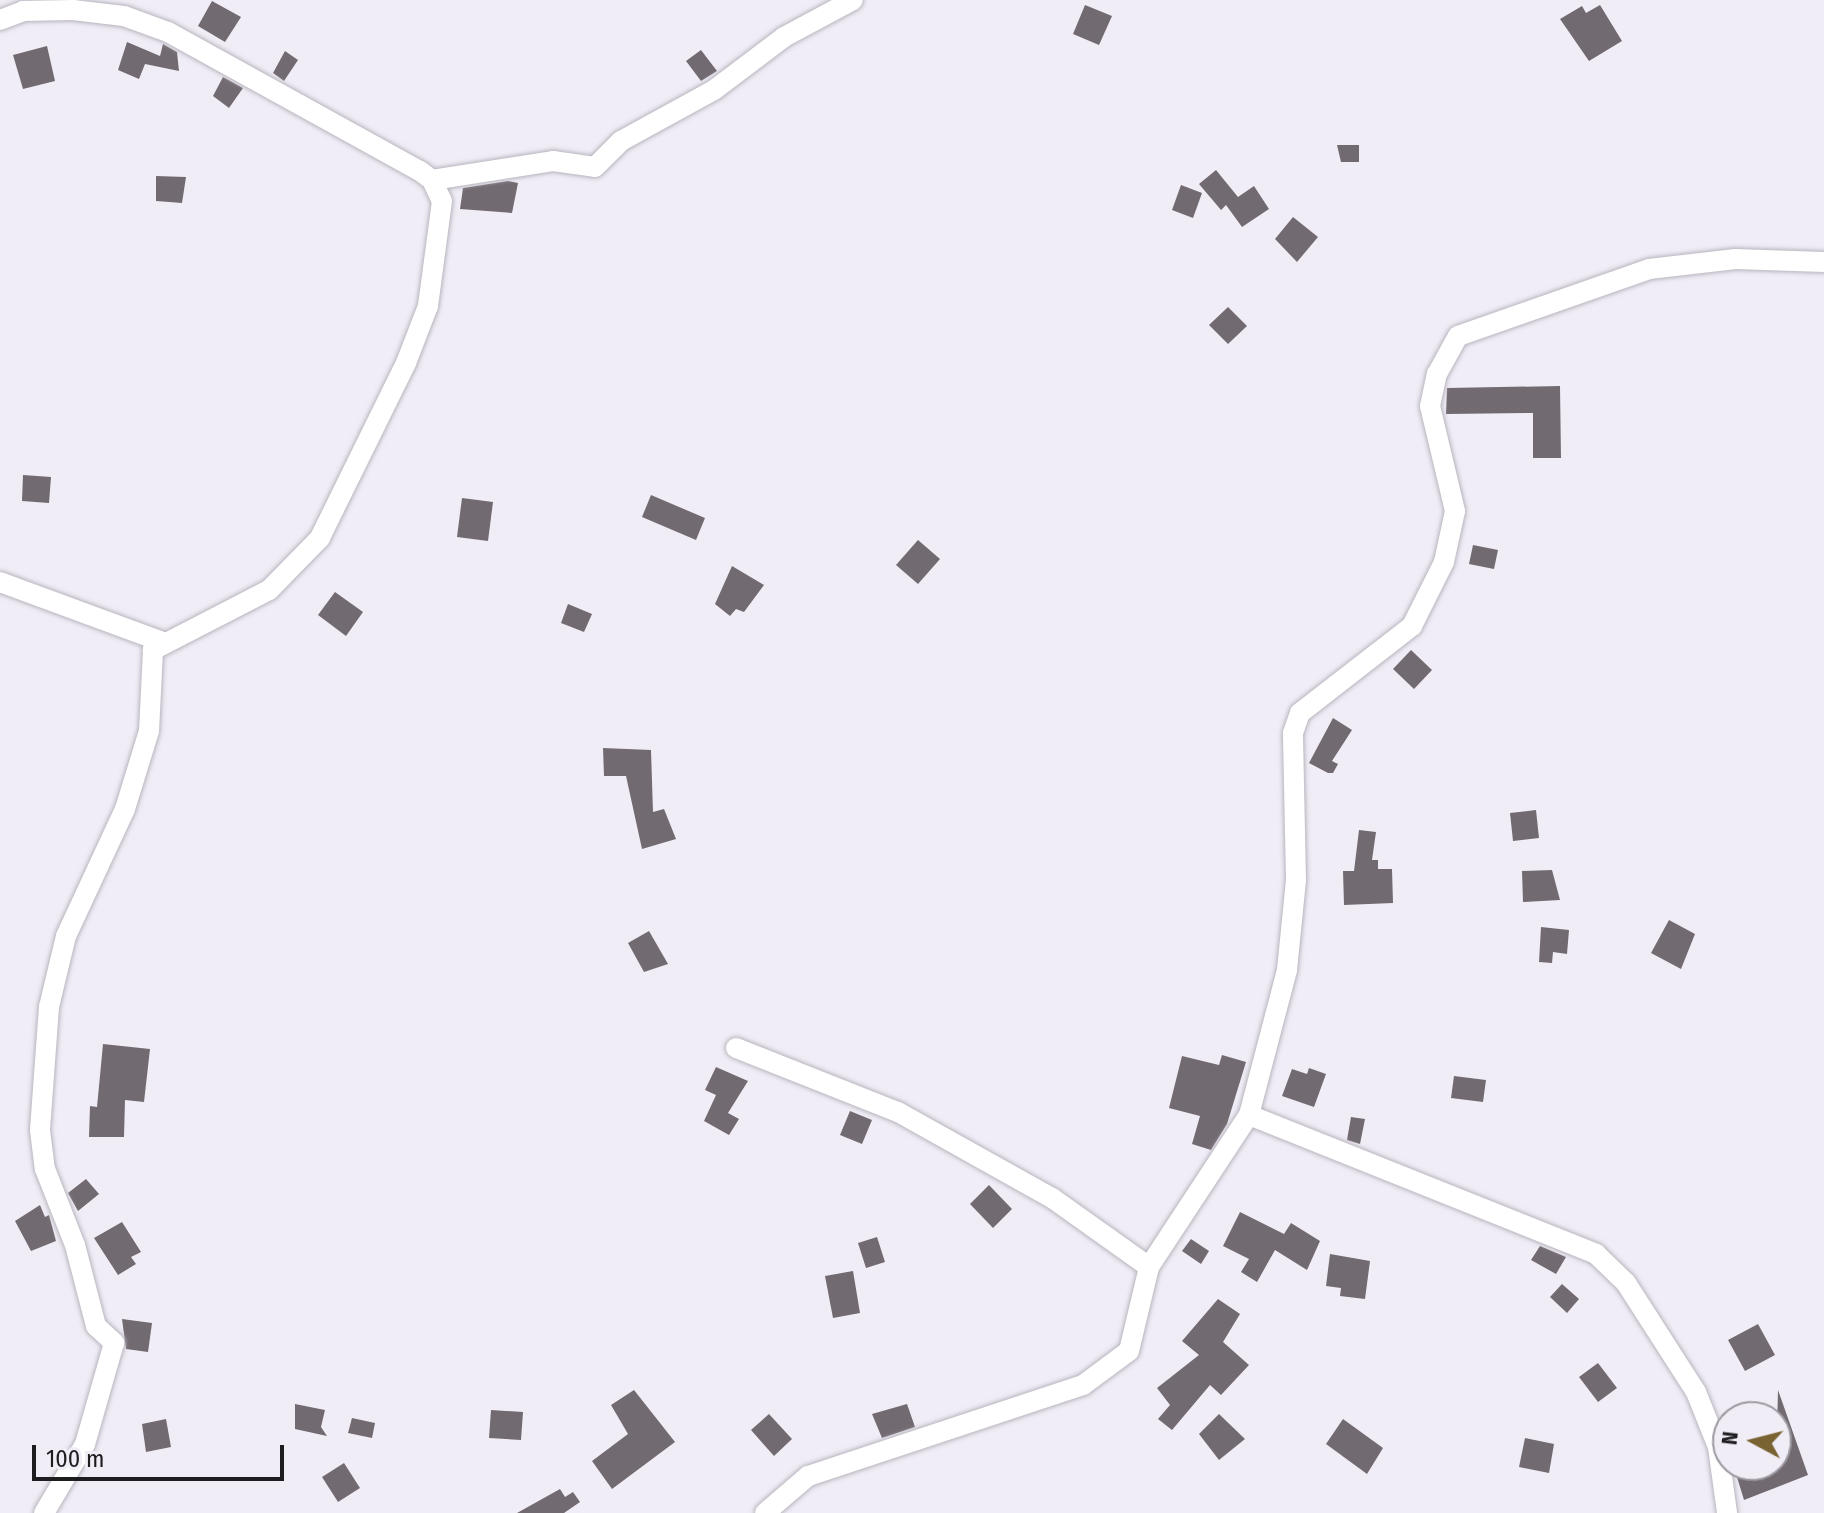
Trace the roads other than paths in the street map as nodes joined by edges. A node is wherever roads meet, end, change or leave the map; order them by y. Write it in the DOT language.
graph roads {
  1 [pos="853,0"];
  2 [pos="0,20"];
  3 [pos="432,180"];
  4 [pos="1824,262"];
  5 [pos="0,582"];
  6 [pos="163,642"];
  7 [pos="736,1048"];
  8 [pos="1249,1115"];
  9 [pos="1149,1267"];
  10 [pos="44,1513"];
  11 [pos="765,1513"];
  12 [pos="1727,1513"];
  1 -- 3 [label="street"];
  2 -- 3 [label="street"];
  3 -- 6 [label="street"];
  4 -- 8 [label="street"];
  5 -- 6 [label="street"];
  6 -- 10 [label="street"];
  7 -- 9 [label="street"];
  8 -- 9 [label="street"];
  8 -- 12 [label="street"];
  9 -- 11 [label="street"];
}
